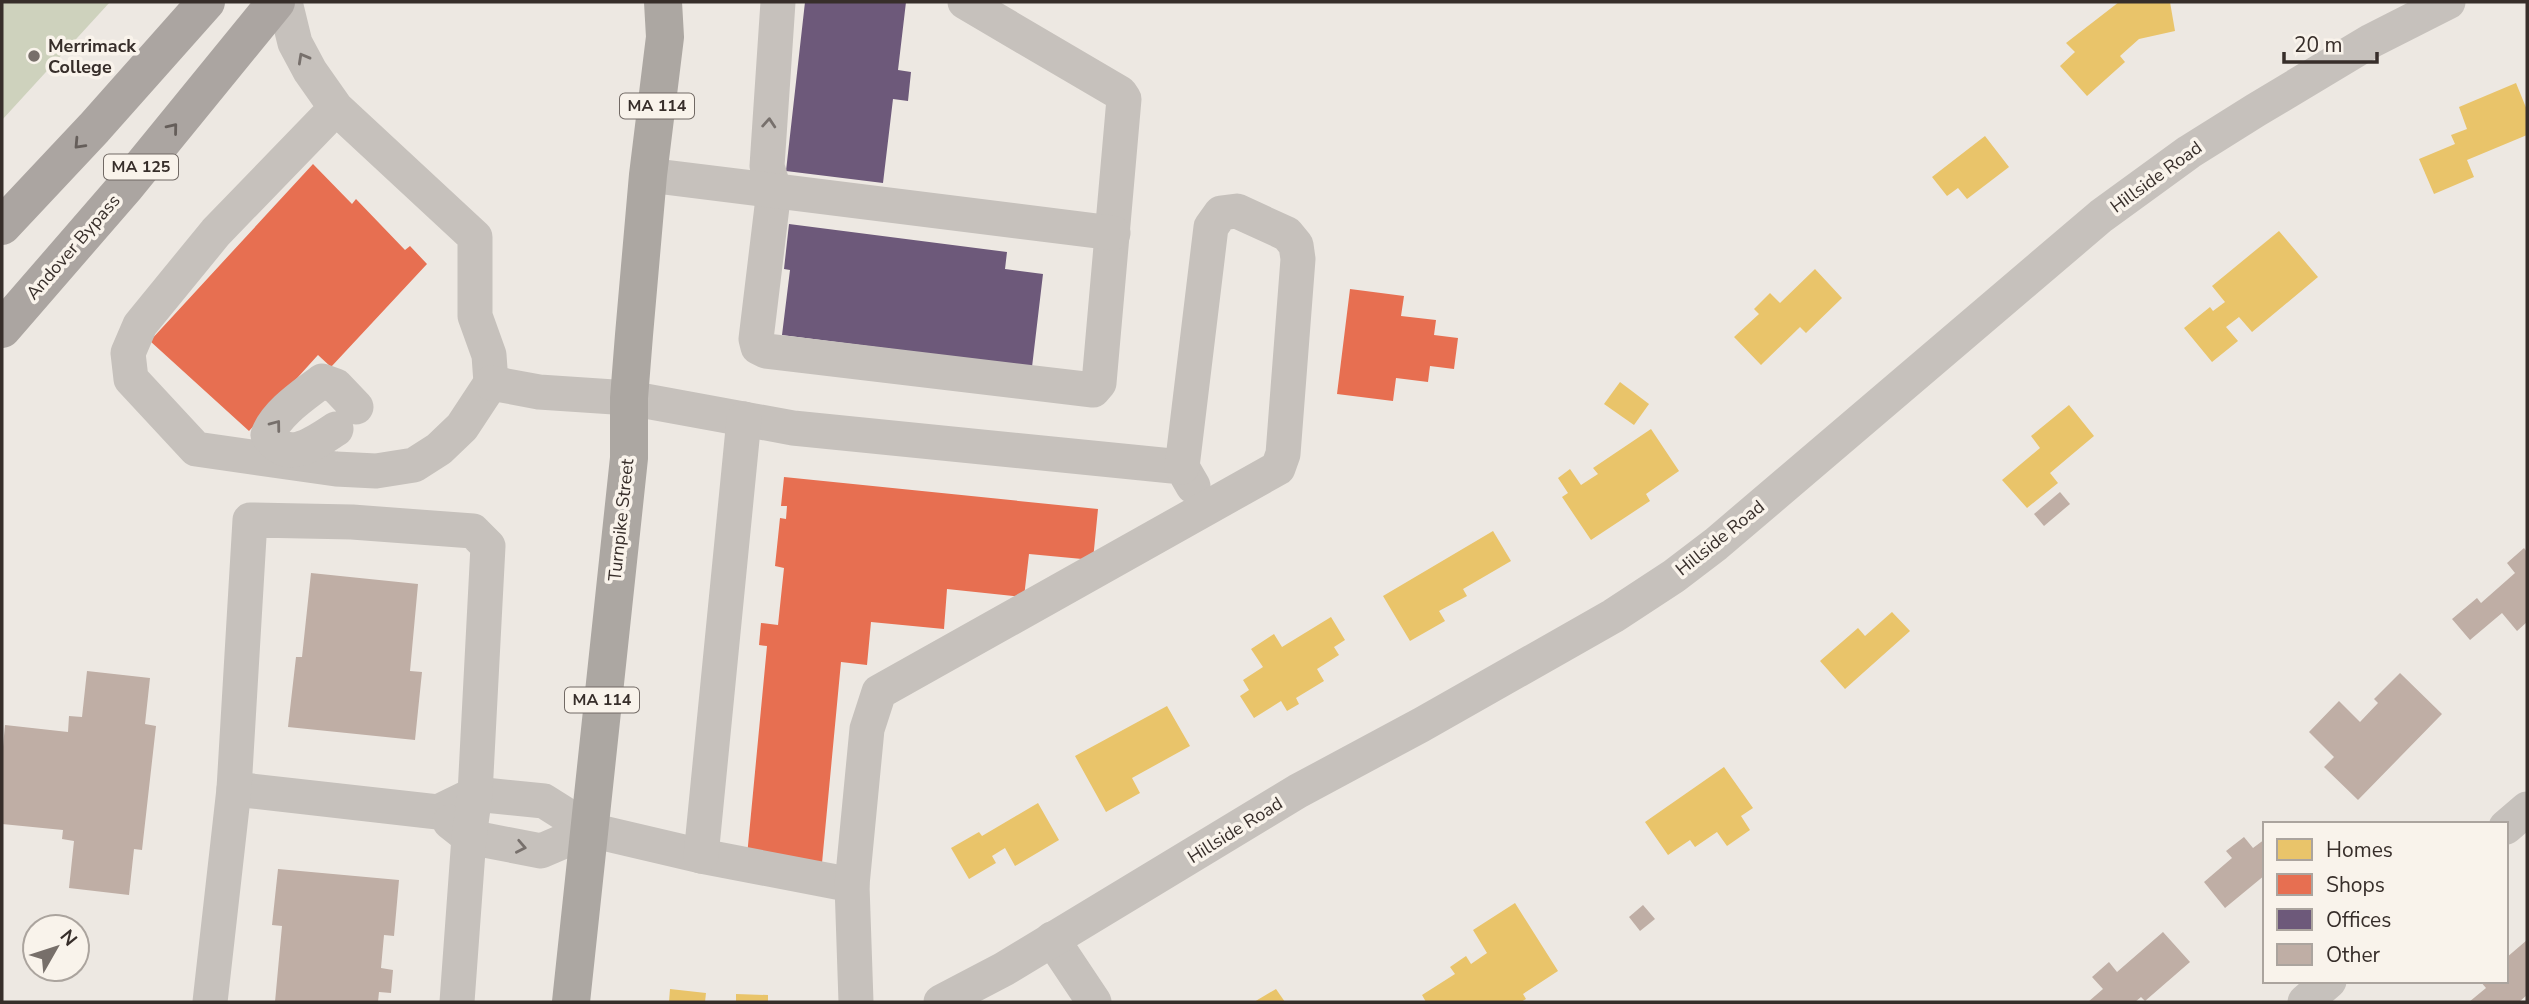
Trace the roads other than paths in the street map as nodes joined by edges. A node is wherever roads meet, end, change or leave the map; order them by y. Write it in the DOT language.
graph roads {
  1 [pos="206,2"];
  2 [pos="276,2"];
  3 [pos="285,2"];
  4 [pos="688,2"];
  5 [pos="778,2"];
  6 [pos="965,2"];
  7 [pos="2448,2"];
  8 [pos="664,19"];
  9 [pos="335,108"];
  10 [pos="648,175"];
  11 [pos="774,190"];
  12 [pos="2,226"];
  13 [pos="1113,233"];
  14 [pos="2,329"];
  15 [pos="491,383"];
  16 [pos="629,398"];
  17 [pos="744,419"];
  18 [pos="1182,467"];
  19 [pos="1207,510"];
  20 [pos="234,789"];
  21 [pos="475,794"];
  22 [pos="2527,809"];
  23 [pos="438,812"];
  24 [pos="2508,825"];
  25 [pos="590,830"];
  26 [pos="469,837"];
  27 [pos="701,856"];
  28 [pos="852,885"];
  29 [pos="1052,939"];
  30 [pos="2327,983"];
  31 [pos="210,1002"];
  32 [pos="457,1002"];
  33 [pos="571,1002"];
  34 [pos="856,1002"];
  35 [pos="941,1002"];
  36 [pos="1094,1002"];
  37 [pos="2305,1002"];
  1 -- 12 [label="main road, MA 125, one-way"];
  14 -- 2 [label="main road, Andover Bypass / MA 125, one-way"];
  9 -- 3 [label="street, one-way"];
  4 -- 8 [label="highway, Turnpike Street / MA 114"];
  11 -- 5 [label="street, one-way"];
  6 -- 13 [label="street"];
  7 -- 29 [label="street, Hillside Road"];
  8 -- 10 [label="highway, Turnpike Street / MA 114"];
  9 -- 15 [label="street"];
  9 -- 15 [label="street"];
  10 -- 11 [label="street"];
  10 -- 16 [label="highway, Turnpike Street / MA 114"];
  11 -- 13 [label="street"];
  11 -- 13 [label="street"];
  15 -- 16 [label="street"];
  16 -- 17 [label="street"];
  16 -- 25 [label="highway, Turnpike Street / MA 114"];
  17 -- 18 [label="street"];
  17 -- 27 [label="street"];
  18 -- 19 [label="street"];
  18 -- 19 [label="street"];
  19 -- 28 [label="street"];
  20 -- 21 [label="street"];
  20 -- 23 [label="street"];
  20 -- 31 [label="street"];
  21 -- 23 [label="street"];
  21 -- 25 [label="street"];
  21 -- 26 [label="street"];
  22 -- 24 [label="street"];
  23 -- 26 [label="street"];
  26 -- 25 [label="street, one-way"];
  25 -- 27 [label="street"];
  25 -- 33 [label="highway, Turnpike Street / MA 114"];
  26 -- 32 [label="street"];
  27 -- 28 [label="street"];
  28 -- 34 [label="street"];
  29 -- 35 [label="street, Hillside Road"];
  29 -- 36 [label="street"];
  30 -- 37 [label="street"];
}
